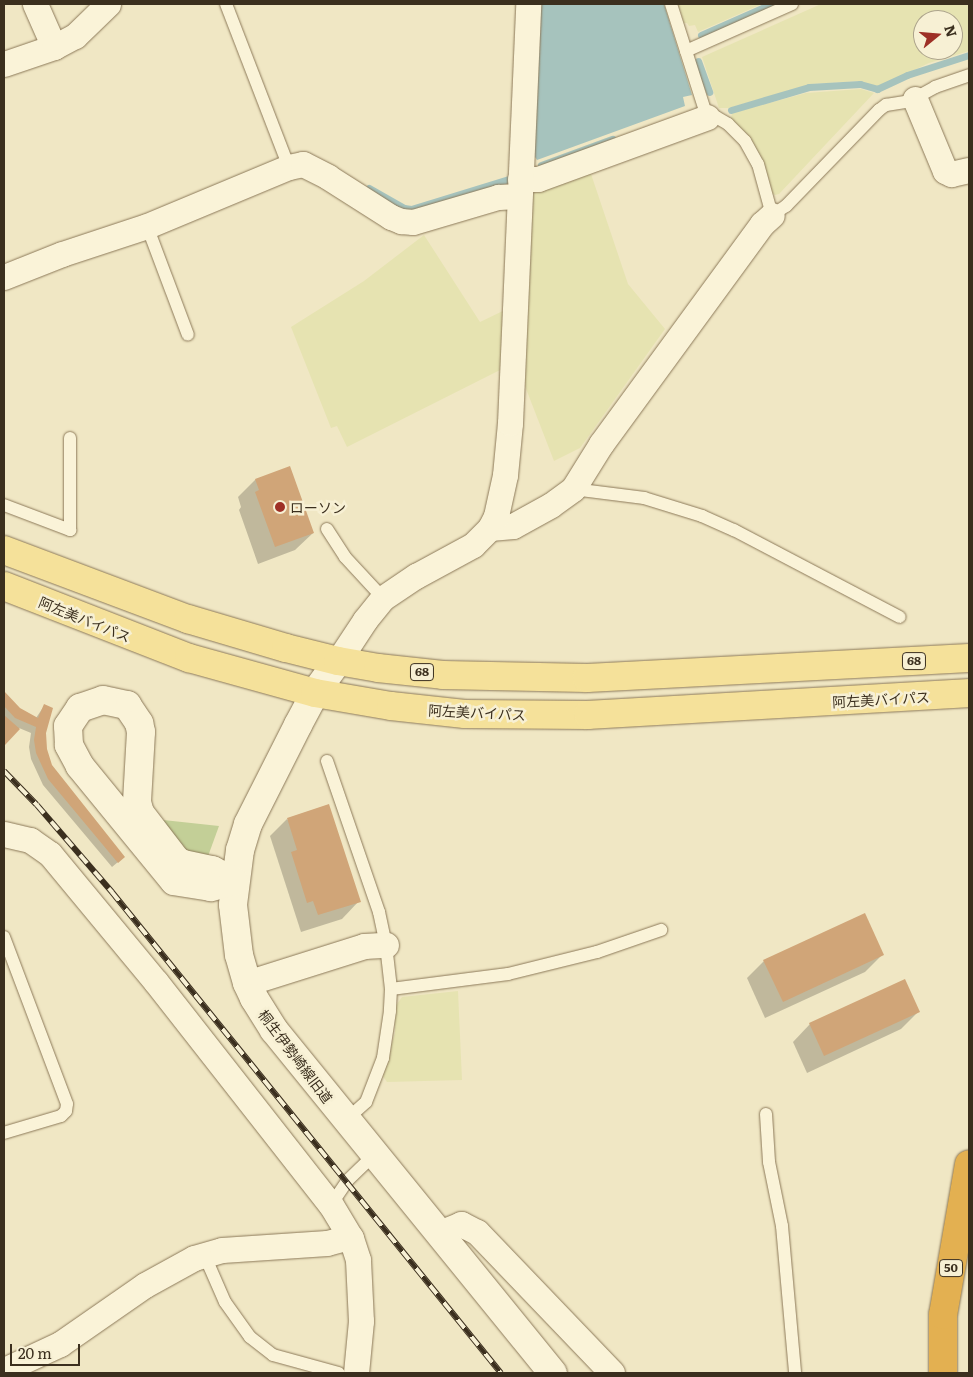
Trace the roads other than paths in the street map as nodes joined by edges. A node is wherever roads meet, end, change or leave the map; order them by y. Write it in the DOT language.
graph roads {
  1 [pos="35,4"];
  2 [pos="108,4"];
  3 [pos="226,4"];
  4 [pos="528,4"];
  5 [pos="671,4"];
  6 [pos="792,4"];
  7 [pos="54,47"];
  8 [pos="686,51"];
  9 [pos="4,64"];
  10 [pos="969,75"];
  11 [pos="915,99"];
  12 [pos="707,117"];
  13 [pos="289,167"];
  14 [pos="969,170"];
  15 [pos="520,187"];
  16 [pos="772,216"];
  17 [pos="147,226"];
  18 [pos="4,277"];
  19 [pos="188,335"];
  20 [pos="70,438"];
  21 [pos="573,488"];
  22 [pos="4,505"];
  23 [pos="490,528"];
  24 [pos="328,529"];
  25 [pos="4,550"];
  26 [pos="4,586"];
  27 [pos="383,598"];
  28 [pos="900,617"];
  29 [pos="969,658"];
  30 [pos="338,661"];
  31 [pos="969,693"];
  32 [pos="315,694"];
  33 [pos="327,761"];
  34 [pos="137,787"];
  35 [pos="106,800"];
  36 [pos="4,834"];
  37 [pos="234,881"];
  38 [pos="661,930"];
  39 [pos="4,938"];
  40 [pos="386,945"];
  41 [pos="247,983"];
  42 [pos="391,989"];
  43 [pos="766,1114"];
  44 [pos="346,1120"];
  45 [pos="4,1133"];
  46 [pos="374,1155"];
  47 [pos="969,1164"];
  48 [pos="331,1206"];
  49 [pos="440,1233"];
  50 [pos="350,1237"];
  51 [pos="204,1254"];
  52 [pos="969,1268"];
  53 [pos="4,1370"];
  54 [pos="339,1373"];
  55 [pos="356,1373"];
  56 [pos="553,1373"];
  57 [pos="612,1373"];
  58 [pos="795,1373"];
  59 [pos="945,1373"];
  1 -- 7 [label="street"];
  2 -- 7 [label="street"];
  3 -- 13 [label="lane"];
  4 -- 15 [label="street"];
  5 -- 8 [label="lane"];
  6 -- 8 [label="lane"];
  7 -- 9 [label="street"];
  8 -- 12 [label="lane"];
  10 -- 11 [label="lane"];
  11 -- 14 [label="street"];
  11 -- 16 [label="lane"];
  12 -- 15 [label="street"];
  12 -- 16 [label="lane"];
  13 -- 15 [label="street"];
  13 -- 17 [label="street"];
  15 -- 23 [label="street"];
  16 -- 21 [label="street"];
  17 -- 18 [label="street"];
  17 -- 19 [label="lane"];
  20 -- 22 [label="lane"];
  21 -- 23 [label="street"];
  21 -- 28 [label="lane"];
  23 -- 27 [label="street"];
  24 -- 27 [label="lane"];
  25 -- 30 [label="main road, 68"];
  26 -- 32 [label="main road, 阿左美バイパス"];
  27 -- 30 [label="street"];
  29 -- 30 [label="main road, 68"];
  30 -- 32 [label="street, 桐生伊勢崎線旧道"];
  31 -- 32 [label="main road, 阿左美バイパス"];
  32 -- 37 [label="street, 桐生伊勢崎線旧道"];
  33 -- 40 [label="lane"];
  34 -- 35 [label="lane"];
  34 -- 35 [label="street"];
  34 -- 37 [label="street"];
  35 -- 37 [label="street"];
  36 -- 48 [label="street"];
  37 -- 41 [label="street, 桐生伊勢崎線旧道"];
  38 -- 42 [label="lane"];
  39 -- 45 [label="lane"];
  40 -- 41 [label="street"];
  40 -- 42 [label="lane"];
  41 -- 44 [label="street, 桐生伊勢崎線旧道"];
  42 -- 44 [label="lane"];
  43 -- 58 [label="lane"];
  44 -- 46 [label="street, 桐生伊勢崎線旧道"];
  46 -- 48 [label="lane"];
  46 -- 49 [label="street, 桐生伊勢崎線旧道"];
  47 -- 59 [label="highway, 50"];
  48 -- 50 [label="street"];
  49 -- 56 [label="street, 桐生伊勢崎線旧道"];
  49 -- 57 [label="street"];
  50 -- 51 [label="street"];
  50 -- 55 [label="street"];
  51 -- 53 [label="street"];
  51 -- 54 [label="lane"];
  52 -- 59 [label="highway, 50"];
}
